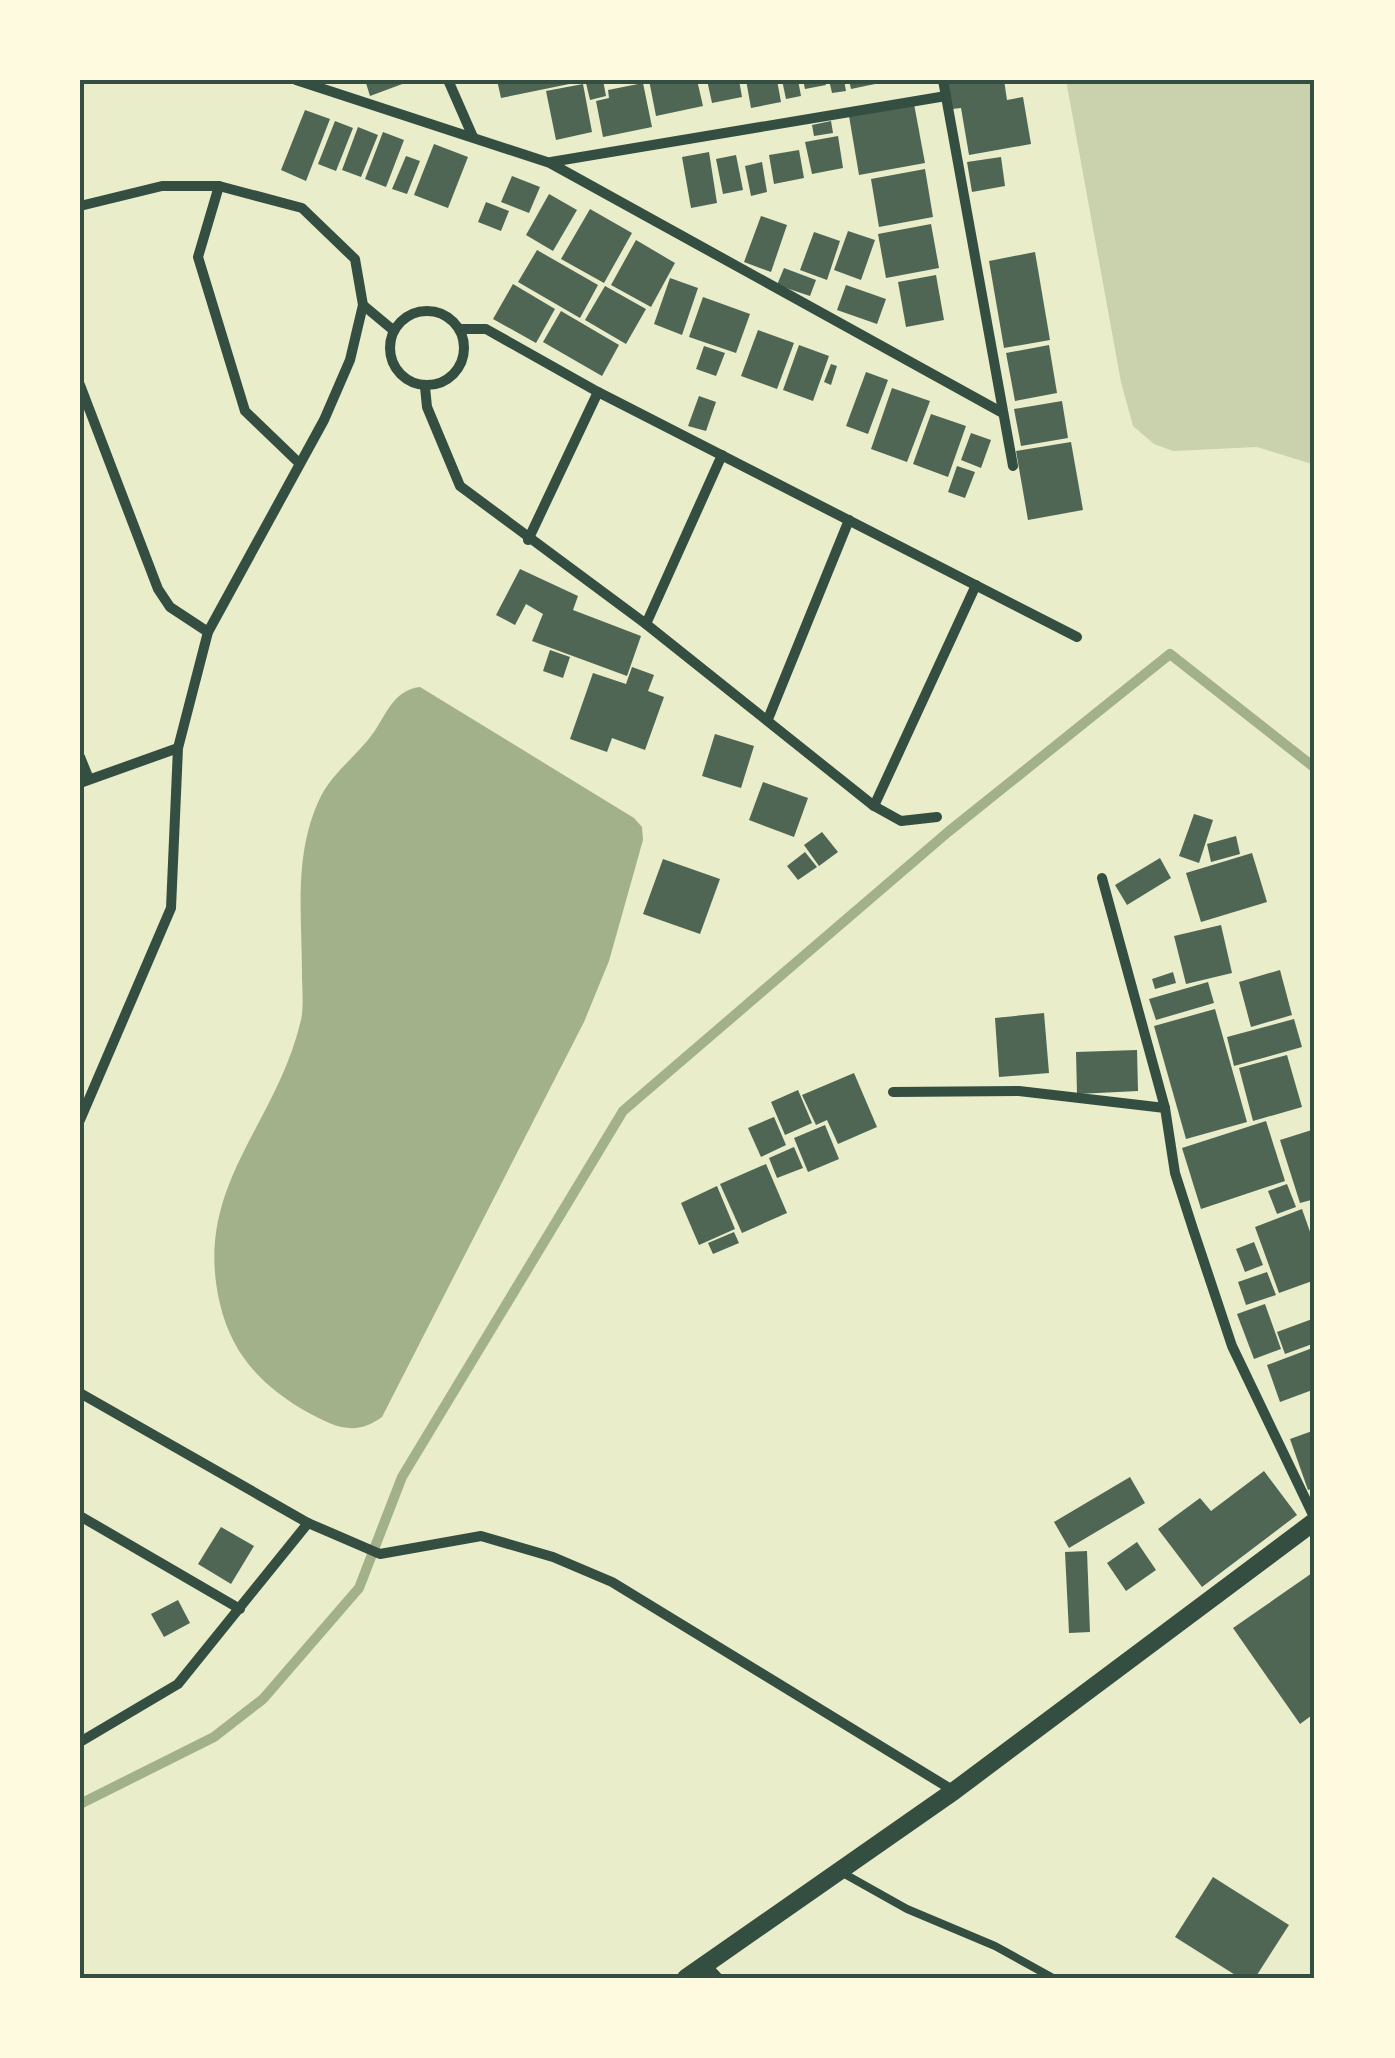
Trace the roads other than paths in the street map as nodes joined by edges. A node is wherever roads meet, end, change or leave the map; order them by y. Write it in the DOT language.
graph roads {
  1 [pos="296,80"];
  2 [pos="448,80"];
  3 [pos="944,80"];
  4 [pos="946,96"];
  5 [pos="472,137"];
  6 [pos="550,162"];
  7 [pos="219,186"];
  8 [pos="80,206"];
  9 [pos="363,306"];
  10 [pos="393,330"];
  11 [pos="461,330"];
  12 [pos="80,384"];
  13 [pos="425,387"];
  14 [pos="598,392"];
  15 [pos="1001,412"];
  16 [pos="722,456"];
  17 [pos="298,462"];
  18 [pos="1013,466"];
  19 [pos="849,520"];
  20 [pos="528,540"];
  21 [pos="976,585"];
  22 [pos="646,624"];
  23 [pos="208,632"];
  24 [pos="1076,637"];
  25 [pos="768,720"];
  26 [pos="178,748"];
  27 [pos="80,757"];
  28 [pos="84,781"];
  29 [pos="874,806"];
  30 [pos="937,818"];
  31 [pos="1102,878"];
  32 [pos="894,1092"];
  33 [pos="1165,1108"];
  34 [pos="80,1120"];
  35 [pos="80,1393"];
  36 [pos="80,1516"];
  37 [pos="1315,1520"];
  38 [pos="308,1523"];
  39 [pos="240,1609"];
  40 [pos="80,1742"];
  41 [pos="954,1790"];
  42 [pos="842,1872"];
  43 [pos="712,1972"];
  44 [pos="686,1978"];
  45 [pos="1054,1978"];
  1 -- 5 [label="street"];
  2 -- 5 [label="street"];
  3 -- 4 [label="street"];
  4 -- 6 [label="street"];
  4 -- 15 [label="street"];
  5 -- 6 [label="street"];
  6 -- 15 [label="street"];
  7 -- 8 [label="street"];
  7 -- 9 [label="street"];
  7 -- 17 [label="street"];
  9 -- 10 [label="street"];
  9 -- 17 [label="street"];
  10 -- 11 [label="street"];
  10 -- 13 [label="street"];
  11 -- 13 [label="street"];
  11 -- 14 [label="street"];
  12 -- 23 [label="street"];
  13 -- 20 [label="street"];
  14 -- 16 [label="street"];
  14 -- 20 [label="street"];
  15 -- 18 [label="street"];
  16 -- 19 [label="street"];
  16 -- 22 [label="street"];
  17 -- 23 [label="street"];
  19 -- 21 [label="street"];
  19 -- 25 [label="street"];
  20 -- 22 [label="street"];
  21 -- 24 [label="street"];
  21 -- 29 [label="street"];
  22 -- 25 [label="street"];
  23 -- 26 [label="street"];
  25 -- 29 [label="street"];
  26 -- 28 [label="street"];
  26 -- 34 [label="street"];
  27 -- 28 [label="street"];
  29 -- 30 [label="street"];
  31 -- 33 [label="street"];
  32 -- 33 [label="street"];
  33 -- 37 [label="street"];
  35 -- 38 [label="street"];
  36 -- 39 [label="street"];
  37 -- 41 [label="street"];
  38 -- 39 [label="street"];
  38 -- 41 [label="street"];
  39 -- 40 [label="street"];
  41 -- 42 [label="street"];
  42 -- 43 [label="street"];
  42 -- 45 [label="lane"];
  43 -- 44 [label="street"];
}
